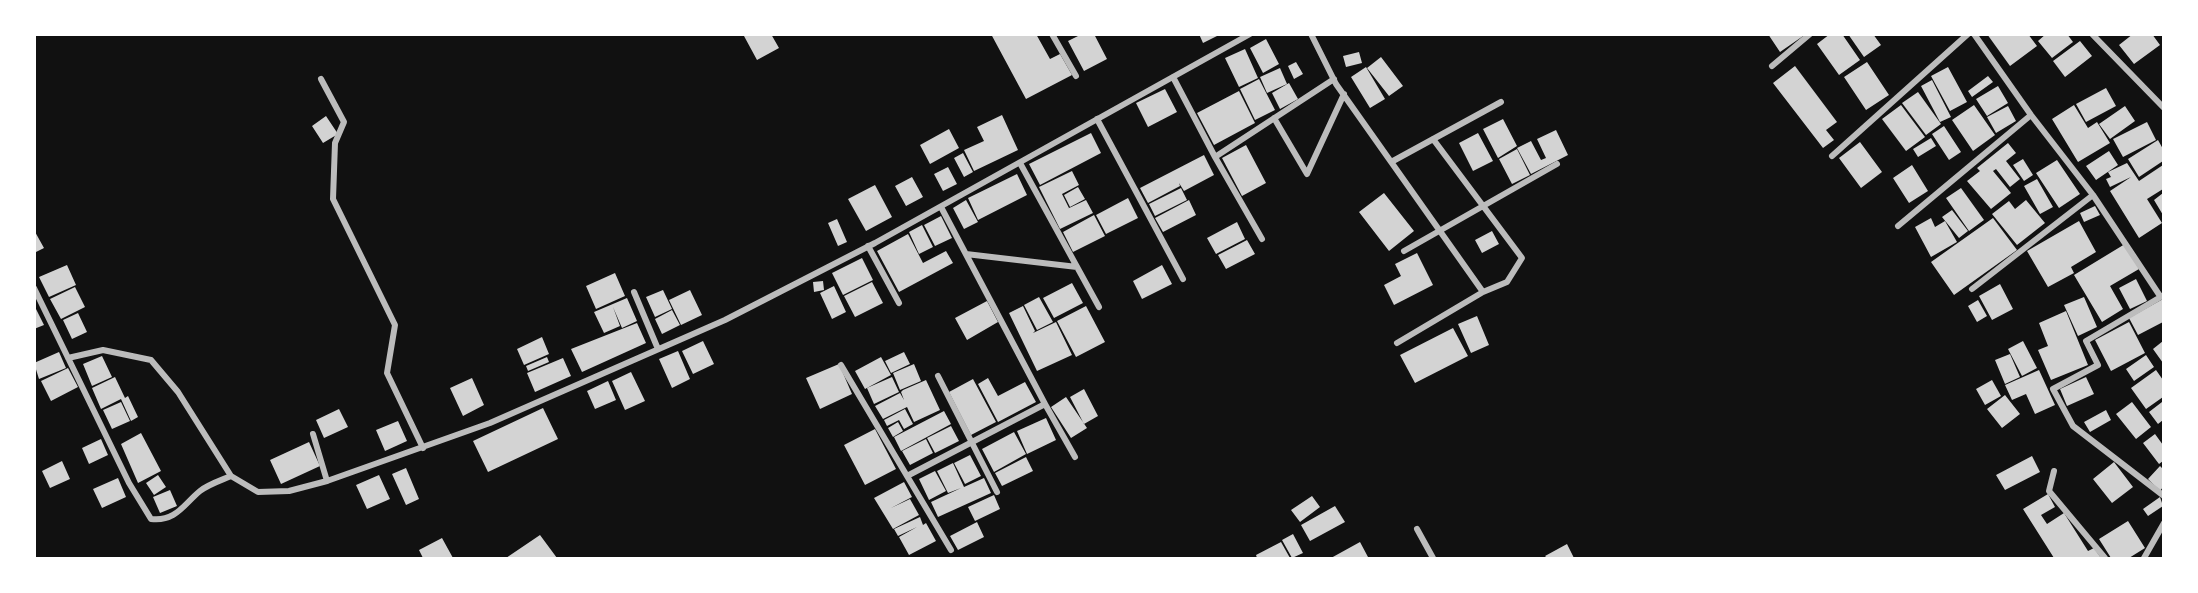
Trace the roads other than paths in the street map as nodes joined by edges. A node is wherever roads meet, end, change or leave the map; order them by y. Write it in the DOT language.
graph roads {
  1 [pos="1052,34"];
  2 [pos="1250,34"];
  3 [pos="1311,34"];
  4 [pos="1810,34"];
  5 [pos="1968,34"];
  6 [pos="1974,34"];
  7 [pos="2092,34"];
  8 [pos="1772,66"];
  9 [pos="1076,76"];
  10 [pos="1173,77"];
  11 [pos="321,79"];
  12 [pos="1334,79"];
  13 [pos="1344,94"];
  14 [pos="1501,102"];
  15 [pos="2163,108"];
  16 [pos="2031,115"];
  17 [pos="1274,118"];
  18 [pos="1097,119"];
  19 [pos="1433,139"];
  20 [pos="1832,156"];
  21 [pos="1215,157"];
  22 [pos="1393,161"];
  23 [pos="1020,163"];
  24 [pos="1557,164"];
  25 [pos="2093,195"];
  26 [pos="1482,205"];
  27 [pos="942,207"];
  28 [pos="1898,226"];
  29 [pos="1440,229"];
  30 [pos="1262,238"];
  31 [pos="868,246"];
  32 [pos="1404,250"];
  33 [pos="966,254"];
  34 [pos="1077,267"];
  35 [pos="1183,279"];
  36 [pos="34,288"];
  37 [pos="1972,289"];
  38 [pos="633,292"];
  39 [pos="1483,292"];
  40 [pos="2162,295"];
  41 [pos="899,303"];
  42 [pos="1099,307"];
  43 [pos="1397,343"];
  44 [pos="658,349"];
  45 [pos="68,358"];
  46 [pos="841,365"];
  47 [pos="938,376"];
  48 [pos="1045,404"];
  49 [pos="313,434"];
  50 [pos="970,443"];
  51 [pos="423,448"];
  52 [pos="1075,457"];
  53 [pos="2054,471"];
  54 [pos="231,476"];
  55 [pos="907,476"];
  56 [pos="327,481"];
  57 [pos="997,492"];
  58 [pos="2163,496"];
  59 [pos="2163,523"];
  60 [pos="1417,529"];
  61 [pos="951,550"];
  62 [pos="1433,558"];
  63 [pos="2105,558"];
  64 [pos="2144,558"];
  1 -- 9 [label="street"];
  2 -- 10 [label="street"];
  3 -- 12 [label="street"];
  4 -- 8 [label="street"];
  5 -- 20 [label="street"];
  6 -- 16 [label="street"];
  7 -- 15 [label="street"];
  10 -- 18 [label="street"];
  10 -- 21 [label="street"];
  11 -- 51 [label="street"];
  12 -- 13 [label="street"];
  12 -- 17 [label="street"];
  13 -- 17 [label="street"];
  13 -- 22 [label="street"];
  14 -- 19 [label="street"];
  16 -- 25 [label="street"];
  16 -- 28 [label="street"];
  17 -- 21 [label="street"];
  18 -- 23 [label="street"];
  18 -- 35 [label="street"];
  19 -- 22 [label="street"];
  19 -- 26 [label="street"];
  21 -- 30 [label="street"];
  22 -- 29 [label="street"];
  23 -- 27 [label="street"];
  23 -- 34 [label="street"];
  24 -- 26 [label="street"];
  25 -- 37 [label="street"];
  25 -- 40 [label="street"];
  26 -- 29 [label="street"];
  26 -- 39 [label="street"];
  27 -- 31 [label="street"];
  27 -- 33 [label="street"];
  29 -- 32 [label="street"];
  29 -- 39 [label="street"];
  31 -- 41 [label="street"];
  31 -- 44 [label="street"];
  33 -- 34 [label="street"];
  33 -- 48 [label="street"];
  34 -- 42 [label="street"];
  36 -- 45 [label="street"];
  38 -- 44 [label="street"];
  39 -- 43 [label="street"];
  40 -- 58 [label="street"];
  44 -- 51 [label="street"];
  45 -- 54 [label="street"];
  45 -- 54 [label="street"];
  46 -- 55 [label="street"];
  47 -- 50 [label="street"];
  48 -- 50 [label="street"];
  48 -- 52 [label="street"];
  49 -- 56 [label="street"];
  50 -- 55 [label="street"];
  50 -- 57 [label="street"];
  51 -- 56 [label="street"];
  53 -- 63 [label="street"];
  54 -- 56 [label="street"];
  55 -- 61 [label="street"];
  59 -- 64 [label="street"];
  60 -- 62 [label="street"];
}
